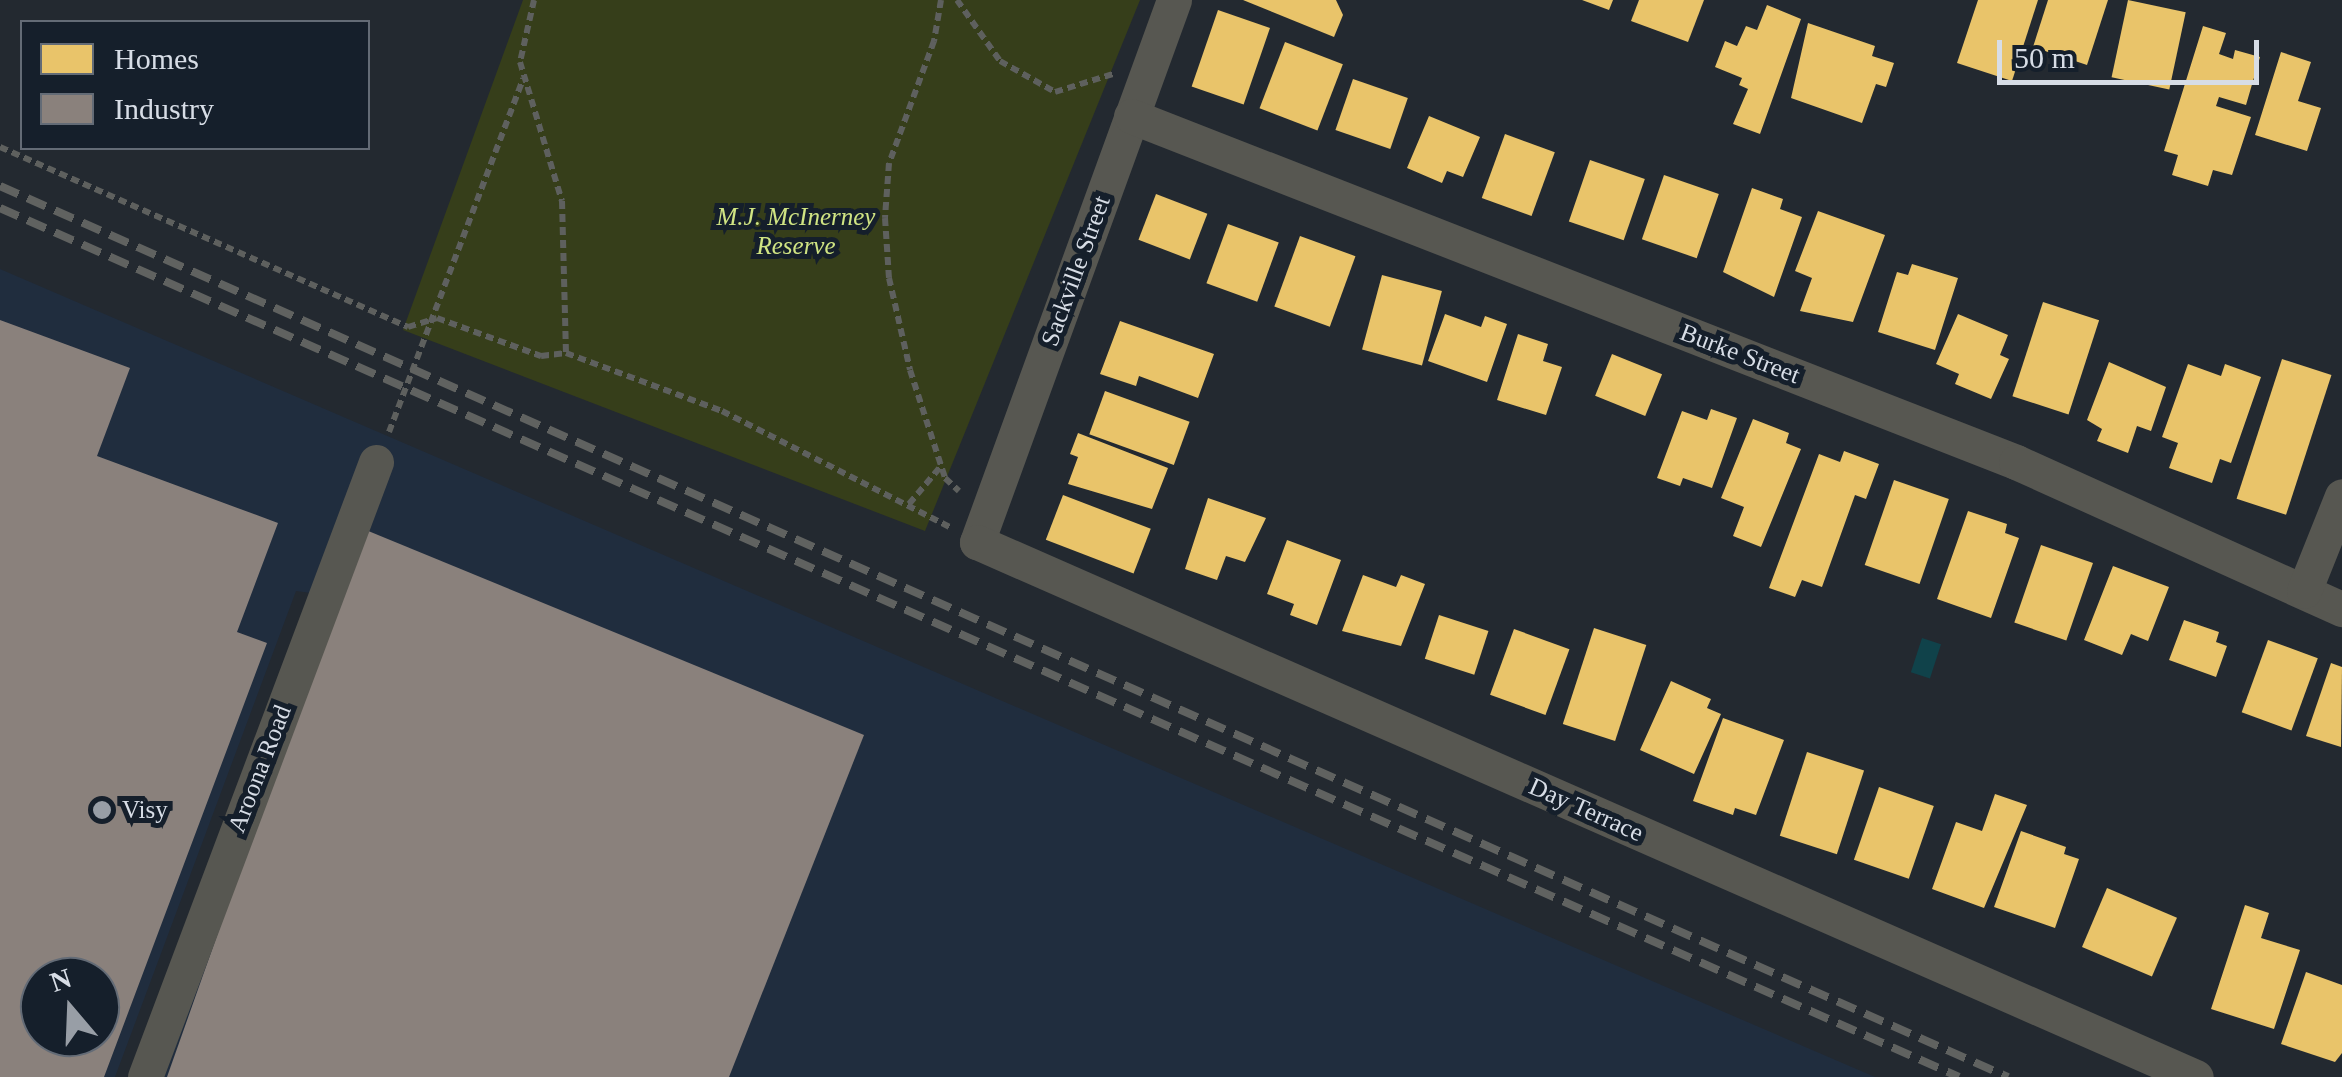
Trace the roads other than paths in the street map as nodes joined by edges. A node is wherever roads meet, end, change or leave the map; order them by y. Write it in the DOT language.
graph roads {
  1 [pos="1174,0"];
  2 [pos="1131,116"];
  3 [pos="376,462"];
  4 [pos="2342,496"];
  5 [pos="982,529"];
  6 [pos="2304,591"];
  7 [pos="2342,608"];
  8 [pos="145,1077"];
  9 [pos="2196,1077"];
  1 -- 2 [label="street, Sackville Street"];
  2 -- 5 [label="street, Sackville Street"];
  2 -- 6 [label="street, Burke Street"];
  3 -- 8 [label="street, Aroona Road"];
  4 -- 6 [label="street"];
  5 -- 9 [label="street, Day Terrace"];
  6 -- 7 [label="street, Burke Street"];
}
